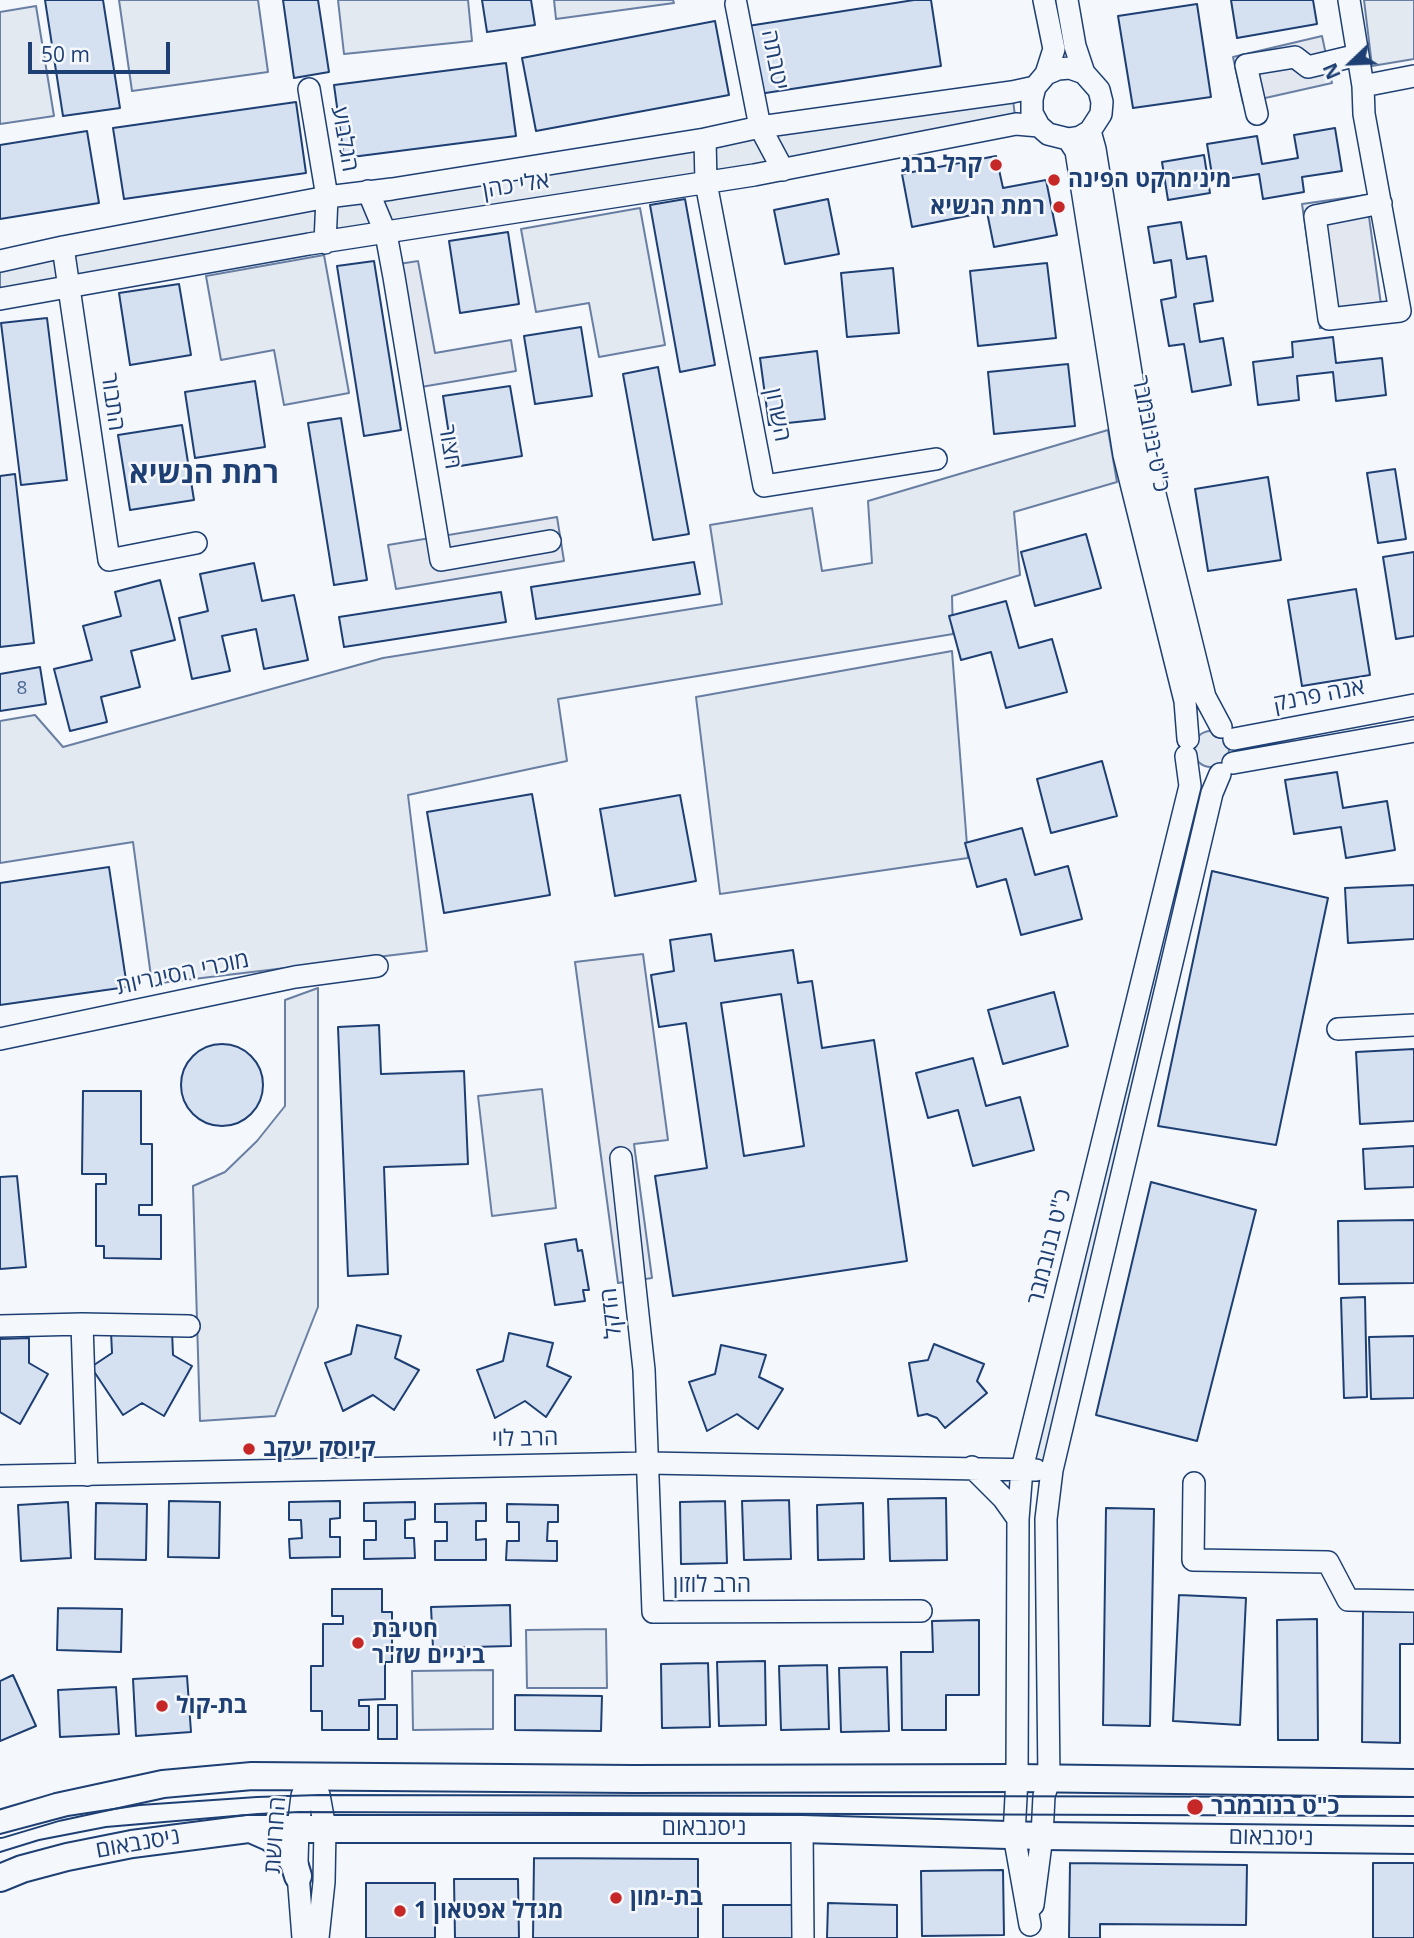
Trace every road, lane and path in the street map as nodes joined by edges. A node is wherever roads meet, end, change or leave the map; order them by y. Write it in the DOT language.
graph roads {
  1 [pos="1044,0"];
  2 [pos="1067,0"];
  3 [pos="1349,0"];
  4 [pos="736,4"];
  5 [pos="1358,55"];
  6 [pos="1084,73"];
  7 [pos="1414,76"];
  8 [pos="1041,81"];
  9 [pos="1363,86"];
  10 [pos="309,89"];
  11 [pos="1257,114"];
  12 [pos="1039,126"];
  13 [pos="760,127"];
  14 [pos="1090,131"];
  15 [pos="705,139"];
  16 [pos="1068,139"];
  17 [pos="679,143"];
  18 [pos="783,170"];
  19 [pos="754,175"];
  20 [pos="706,183"];
  21 [pos="392,189"];
  22 [pos="368,191"];
  23 [pos="327,197"];
  24 [pos="1381,203"];
  25 [pos="386,234"];
  26 [pos="349,238"];
  27 [pos="325,243"];
  28 [pos="62,247"];
  29 [pos="0,261"];
  30 [pos="69,287"];
  31 [pos="0,299"];
  32 [pos="936,459"];
  33 [pos="550,541"];
  34 [pos="196,543"];
  35 [pos="1414,705"];
  36 [pos="1414,731"];
  37 [pos="1228,733"];
  38 [pos="1187,747"];
  39 [pos="1227,768"];
  40 [pos="377,966"];
  41 [pos="1414,1025"];
  42 [pos="1338,1029"];
  43 [pos="0,1039"];
  44 [pos="621,1158"];
  45 [pos="82,1324"];
  46 [pos="0,1326"];
  47 [pos="189,1326"];
  48 [pos="649,1463"];
  49 [pos="972,1467"];
  50 [pos="1022,1469"];
  51 [pos="1052,1470"];
  52 [pos="87,1475"];
  53 [pos="0,1476"];
  54 [pos="1194,1483"];
  55 [pos="1018,1519"];
  56 [pos="1414,1601"];
  57 [pos="921,1611"];
  58 [pos="310,1776"];
  59 [pos="1017,1778"];
  60 [pos="1049,1780"];
  61 [pos="1414,1783"];
  62 [pos="0,1824"];
  63 [pos="298,1828"];
  64 [pos="325,1828"];
  65 [pos="248,1829"];
  66 [pos="802,1829"];
  67 [pos="1014,1835"];
  68 [pos="1042,1836"];
  69 [pos="1414,1840"];
  70 [pos="298,1876"];
  71 [pos="0,1878"];
  72 [pos="1030,1931"];
  73 [pos="303,1938"];
  74 [pos="318,1938"];
  75 [pos="803,1938"];
  1 -- 8 [label="street"];
  2 -- 6 [label="street"];
  3 -- 5 [label="street"];
  4 -- 13 [label="street, יטבתה"];
  5 -- 9 [label="street"];
  5 -- 11 [label="street"];
  6 -- 8 [label="street"];
  6 -- 14 [label="street"];
  7 -- 9 [label="street"];
  8 -- 12 [label="street"];
  8 -- 13 [label="street, אלי כהן"];
  9 -- 24 [label="street"];
  10 -- 23 [label="street, הגלבוע"];
  12 -- 16 [label="street"];
  12 -- 18 [label="street, אלי כהן"];
  13 -- 15 [label="street, אלי כהן"];
  13 -- 18 [label="street, יטבתה"];
  13 -- 19 [label="street, יטבתה"];
  14 -- 16 [label="street"];
  14 -- 37 [label="street, כ\"ט בנובמבר"];
  15 -- 17 [label="street, אלי כהן"];
  15 -- 20 [label="street, השרון"];
  16 -- 38 [label="street, כ\"ט בנובמבר"];
  17 -- 20 [label="street, השרון"];
  17 -- 21 [label="street, אלי כהן"];
  18 -- 19 [label="street, אלי כהן"];
  19 -- 20 [label="street, אלי כהן"];
  20 -- 25 [label="street, אלי כהן"];
  20 -- 32 [label="street, השרון"];
  21 -- 22 [label="street, אלי כהן"];
  21 -- 25 [label="street, חצור"];
  22 -- 23 [label="street, אלי כהן"];
  22 -- 25 [label="street, חצור"];
  23 -- 26 [label="street, הגלבוע"];
  23 -- 27 [label="street, הגלבוע"];
  23 -- 28 [label="street, אלי כהן"];
  24 -- 24 [label="street"];
  25 -- 26 [label="street, אלי כהן"];
  25 -- 33 [label="street, חצור"];
  26 -- 27 [label="street, אלי כהן"];
  27 -- 30 [label="street, אלי כהן"];
  28 -- 29 [label="street, אלי כהן"];
  28 -- 30 [label="street, התבור"];
  30 -- 31 [label="street, אלי כהן"];
  30 -- 34 [label="street, התבור"];
  35 -- 37 [label="street, אנה פרנק"];
  36 -- 39 [label="street"];
  37 -- 38 [label="street"];
  37 -- 39 [label="street"];
  38 -- 39 [label="street"];
  38 -- 50 [label="street, כ\"ט בנובמבר"];
  39 -- 51 [label="street, כ\"ט בנובמבר"];
  40 -- 43 [label="street, מוכרי הסיגריות"];
  41 -- 42 [label="street"];
  44 -- 48 [label="street, הדקל"];
  45 -- 46 [label="street"];
  45 -- 47 [label="street"];
  45 -- 52 [label="street"];
  48 -- 49 [label="street, הרב לוי"];
  48 -- 52 [label="street, הרב לוי"];
  48 -- 57 [label="street, הרב לוזון"];
  49 -- 50 [label="street, הרב לוי"];
  49 -- 55 [label="street"];
  50 -- 51 [label="street, הרב לוי"];
  50 -- 55 [label="street, כ\"ט בנובמבר"];
  51 -- 60 [label="street, כ\"ט בנובמבר"];
  52 -- 53 [label="street, הרב לוי"];
  54 -- 56 [label="street"];
  55 -- 59 [label="street, כ\"ט בנובמבר"];
  58 -- 59 [label="main road"];
  58 -- 62 [label="main road"];
  58 -- 63 [label="street, החרושת"];
  58 -- 64 [label="street, החרושת"];
  59 -- 60 [label="main road"];
  59 -- 67 [label="street, כ\"ט בנובמבר"];
  60 -- 61 [label="main road"];
  60 -- 68 [label="street, כ\"ט בנובמבר"];
  63 -- 64 [label="main road, ניסנבאום"];
  63 -- 65 [label="main road, ניסנבאום"];
  63 -- 70 [label="street, החרושת"];
  64 -- 66 [label="main road, ניסנבאום"];
  64 -- 74 [label="street, החרושת"];
  65 -- 70 [label="main road"];
  65 -- 71 [label="main road, ניסנבאום"];
  66 -- 67 [label="main road, ניסנבאום"];
  66 -- 75 [label="street"];
  67 -- 68 [label="main road, ניסנבאום"];
  67 -- 72 [label="street, כ\"ט בנובמבר"];
  68 -- 69 [label="main road, ניסנבאום"];
  68 -- 72 [label="street, כ\"ט בנובמבר"];
  70 -- 73 [label="street, החרושת"];
}
